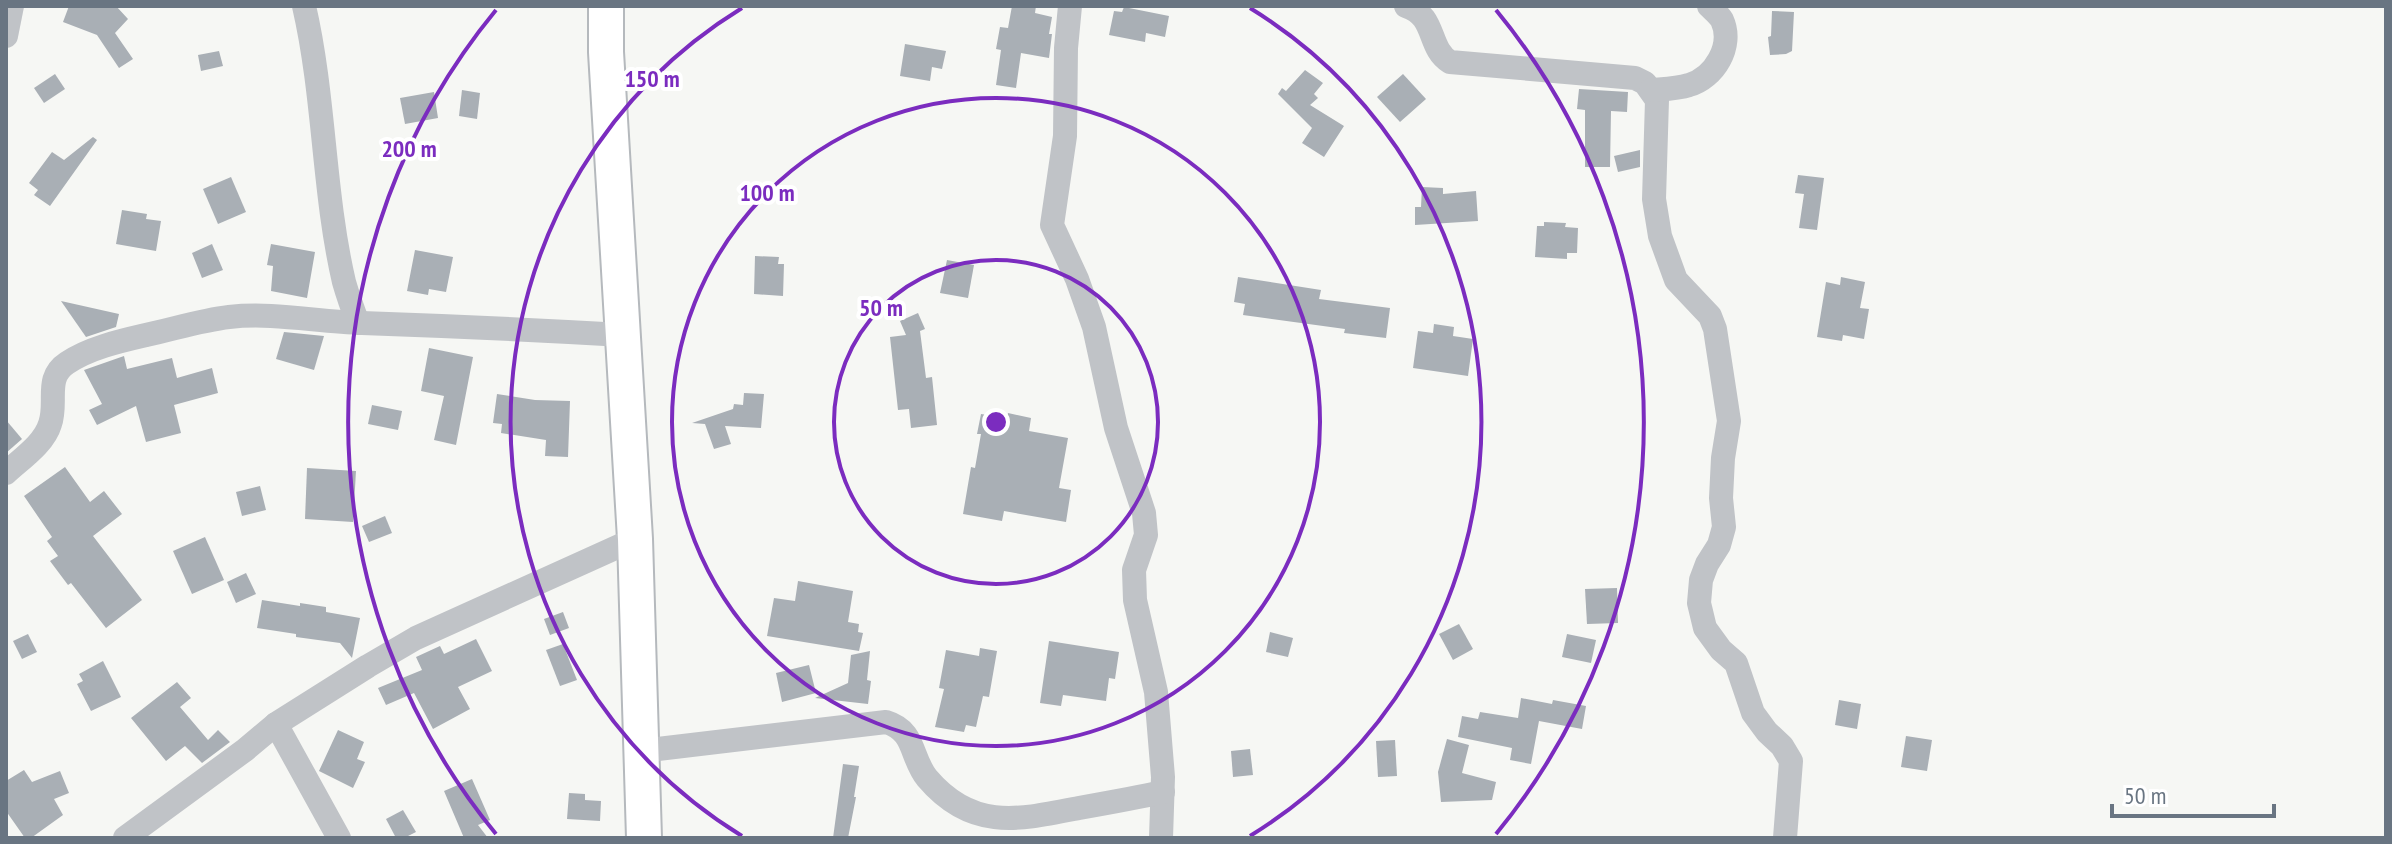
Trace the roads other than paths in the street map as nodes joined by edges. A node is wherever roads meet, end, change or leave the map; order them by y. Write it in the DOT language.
graph roads {
  1 [pos="12,6"];
  2 [pos="304,6"];
  3 [pos="606,6"];
  4 [pos="1070,6"];
  5 [pos="1406,6"];
  6 [pos="1709,6"];
  7 [pos="6,36"];
  8 [pos="1651,90"];
  9 [pos="358,323"];
  10 [pos="623,335"];
  11 [pos="6,473"];
  12 [pos="635,539"];
  13 [pos="276,724"];
  14 [pos="641,751"];
  15 [pos="1163,792"];
  16 [pos="125,838"];
  17 [pos="339,838"];
  18 [pos="644,838"];
  19 [pos="1161,838"];
  20 [pos="1785,838"];
  1 -- 7 [label="street"];
  2 -- 9 [label="street"];
  3 -- 10 [label="main road"];
  4 -- 15 [label="street"];
  5 -- 8 [label="street"];
  6 -- 8 [label="street"];
  8 -- 20 [label="street"];
  9 -- 10 [label="street"];
  9 -- 11 [label="street"];
  10 -- 12 [label="main road"];
  12 -- 13 [label="street"];
  12 -- 14 [label="main road"];
  13 -- 16 [label="street"];
  13 -- 17 [label="street"];
  14 -- 15 [label="street"];
  14 -- 18 [label="main road"];
  15 -- 19 [label="street"];
}
